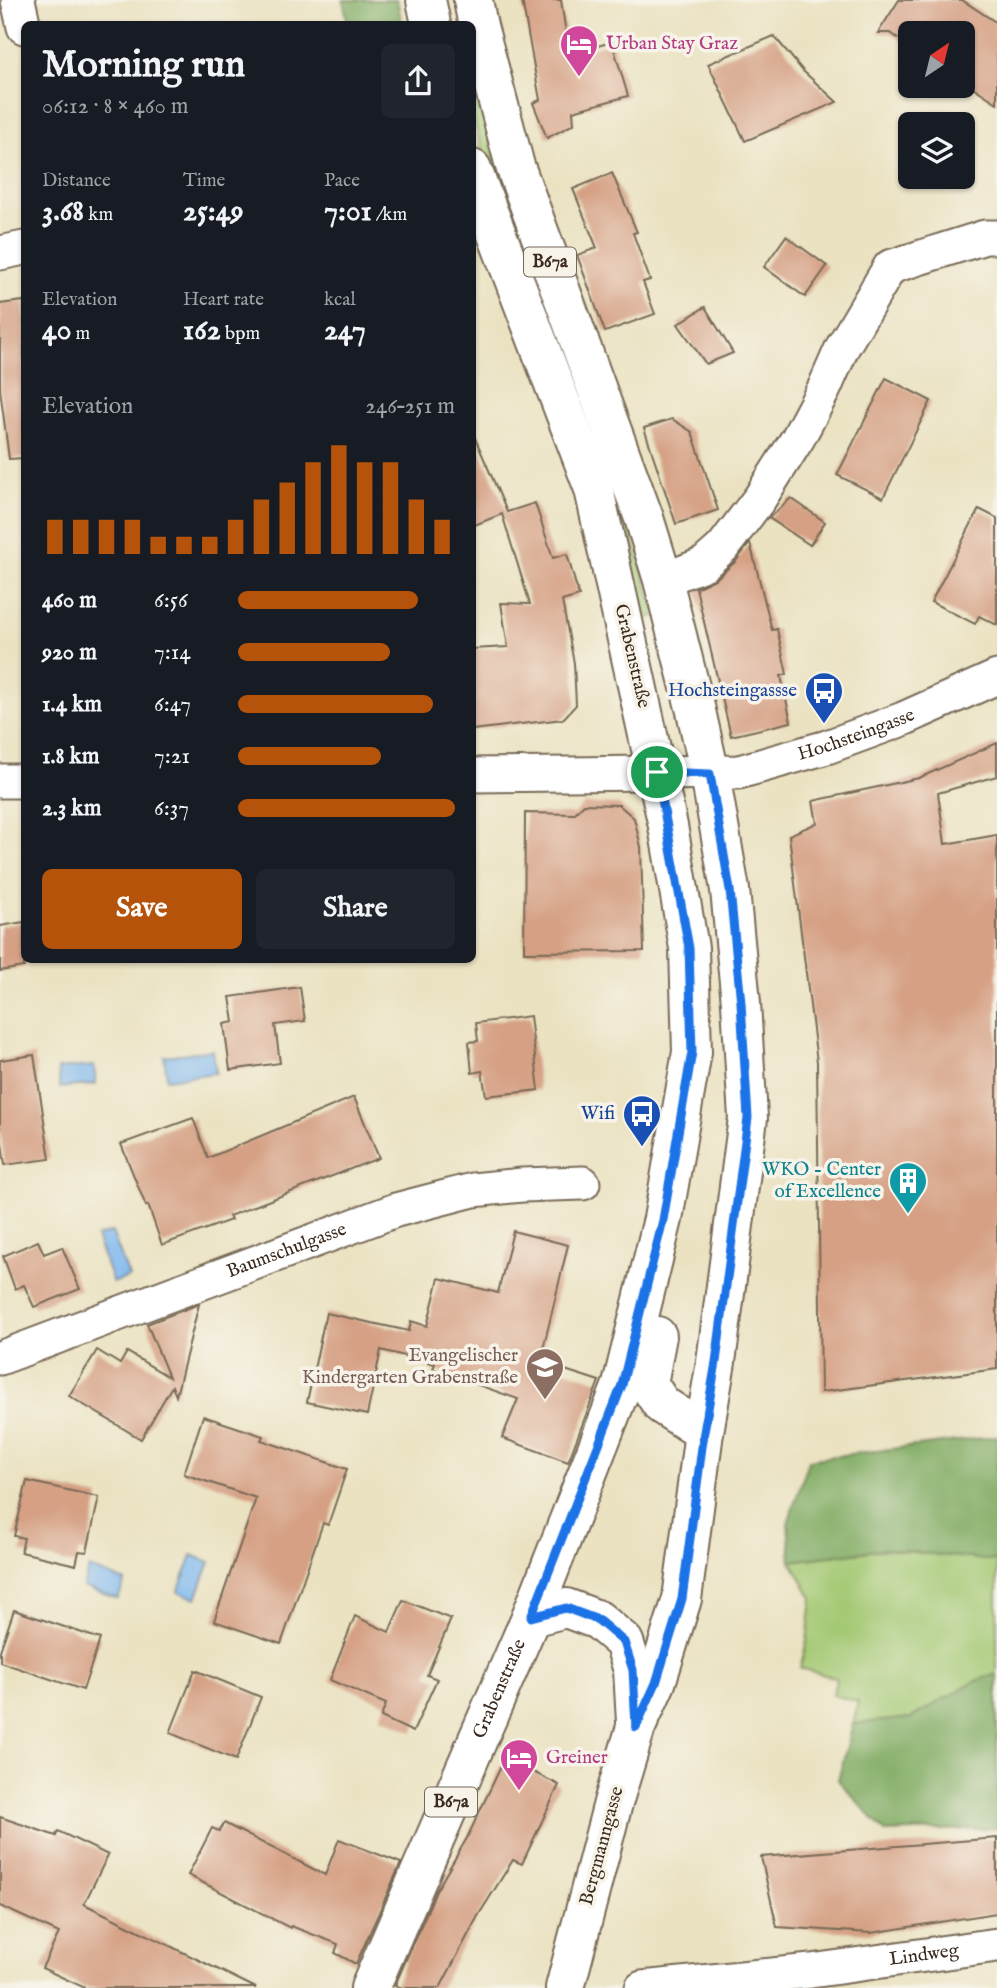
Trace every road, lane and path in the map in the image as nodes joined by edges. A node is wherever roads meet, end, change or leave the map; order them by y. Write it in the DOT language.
graph roads {
  1 [pos="18,0"];
  2 [pos="426,0"];
  3 [pos="473,0"];
  4 [pos="23,21"];
  5 [pos="430,21"];
  6 [pos="476,179"];
  7 [pos="997,237"];
  8 [pos="21,249"];
  9 [pos="0,253"];
  10 [pos="663,580"];
  11 [pos="997,677"];
  12 [pos="657,772"];
  13 [pos="710,774"];
  14 [pos="476,775"];
  15 [pos="0,781"];
  16 [pos="21,781"];
  17 [pos="583,1183"];
  18 [pos="667,1198"];
  19 [pos="0,1357"];
  20 [pos="704,1432"];
  21 [pos="531,1617"];
  22 [pos="636,1727"];
  23 [pos="997,1945"];
  24 [pos="370,1988"];
  25 [pos="565,1988"];
  26 [pos="642,1988"];
  1 -- 4 [label="street"];
  2 -- 5 [label="main road"];
  3 -- 10 [label="main road, B67a"];
  6 -- 12 [label="main road, Grabenstraße / B67a"];
  7 -- 10 [label="street"];
  8 -- 9 [label="street"];
  10 -- 13 [label="main road, B67a"];
  11 -- 13 [label="street, Hochsteingasse"];
  12 -- 13 [label="street, Hochsteingasse"];
  12 -- 14 [label="street, Hochsteingasse"];
  12 -- 18 [label="main road, Grabenstraße / B67a"];
  13 -- 20 [label="main road, Bergmanngasse / B67a"];
  15 -- 16 [label="street"];
  17 -- 19 [label="street, Baumschulgasse"];
  18 -- 20 [label="main road"];
  18 -- 21 [label="main road, Grabenstraße / B67a"];
  20 -- 22 [label="main road, Bergmanngasse / B67a"];
  21 -- 22 [label="main road"];
  21 -- 24 [label="main road, Grabenstraße / B67a"];
  22 -- 25 [label="main road, Bergmanngasse / B67a"];
  23 -- 26 [label="street, Lindweg"];
}
